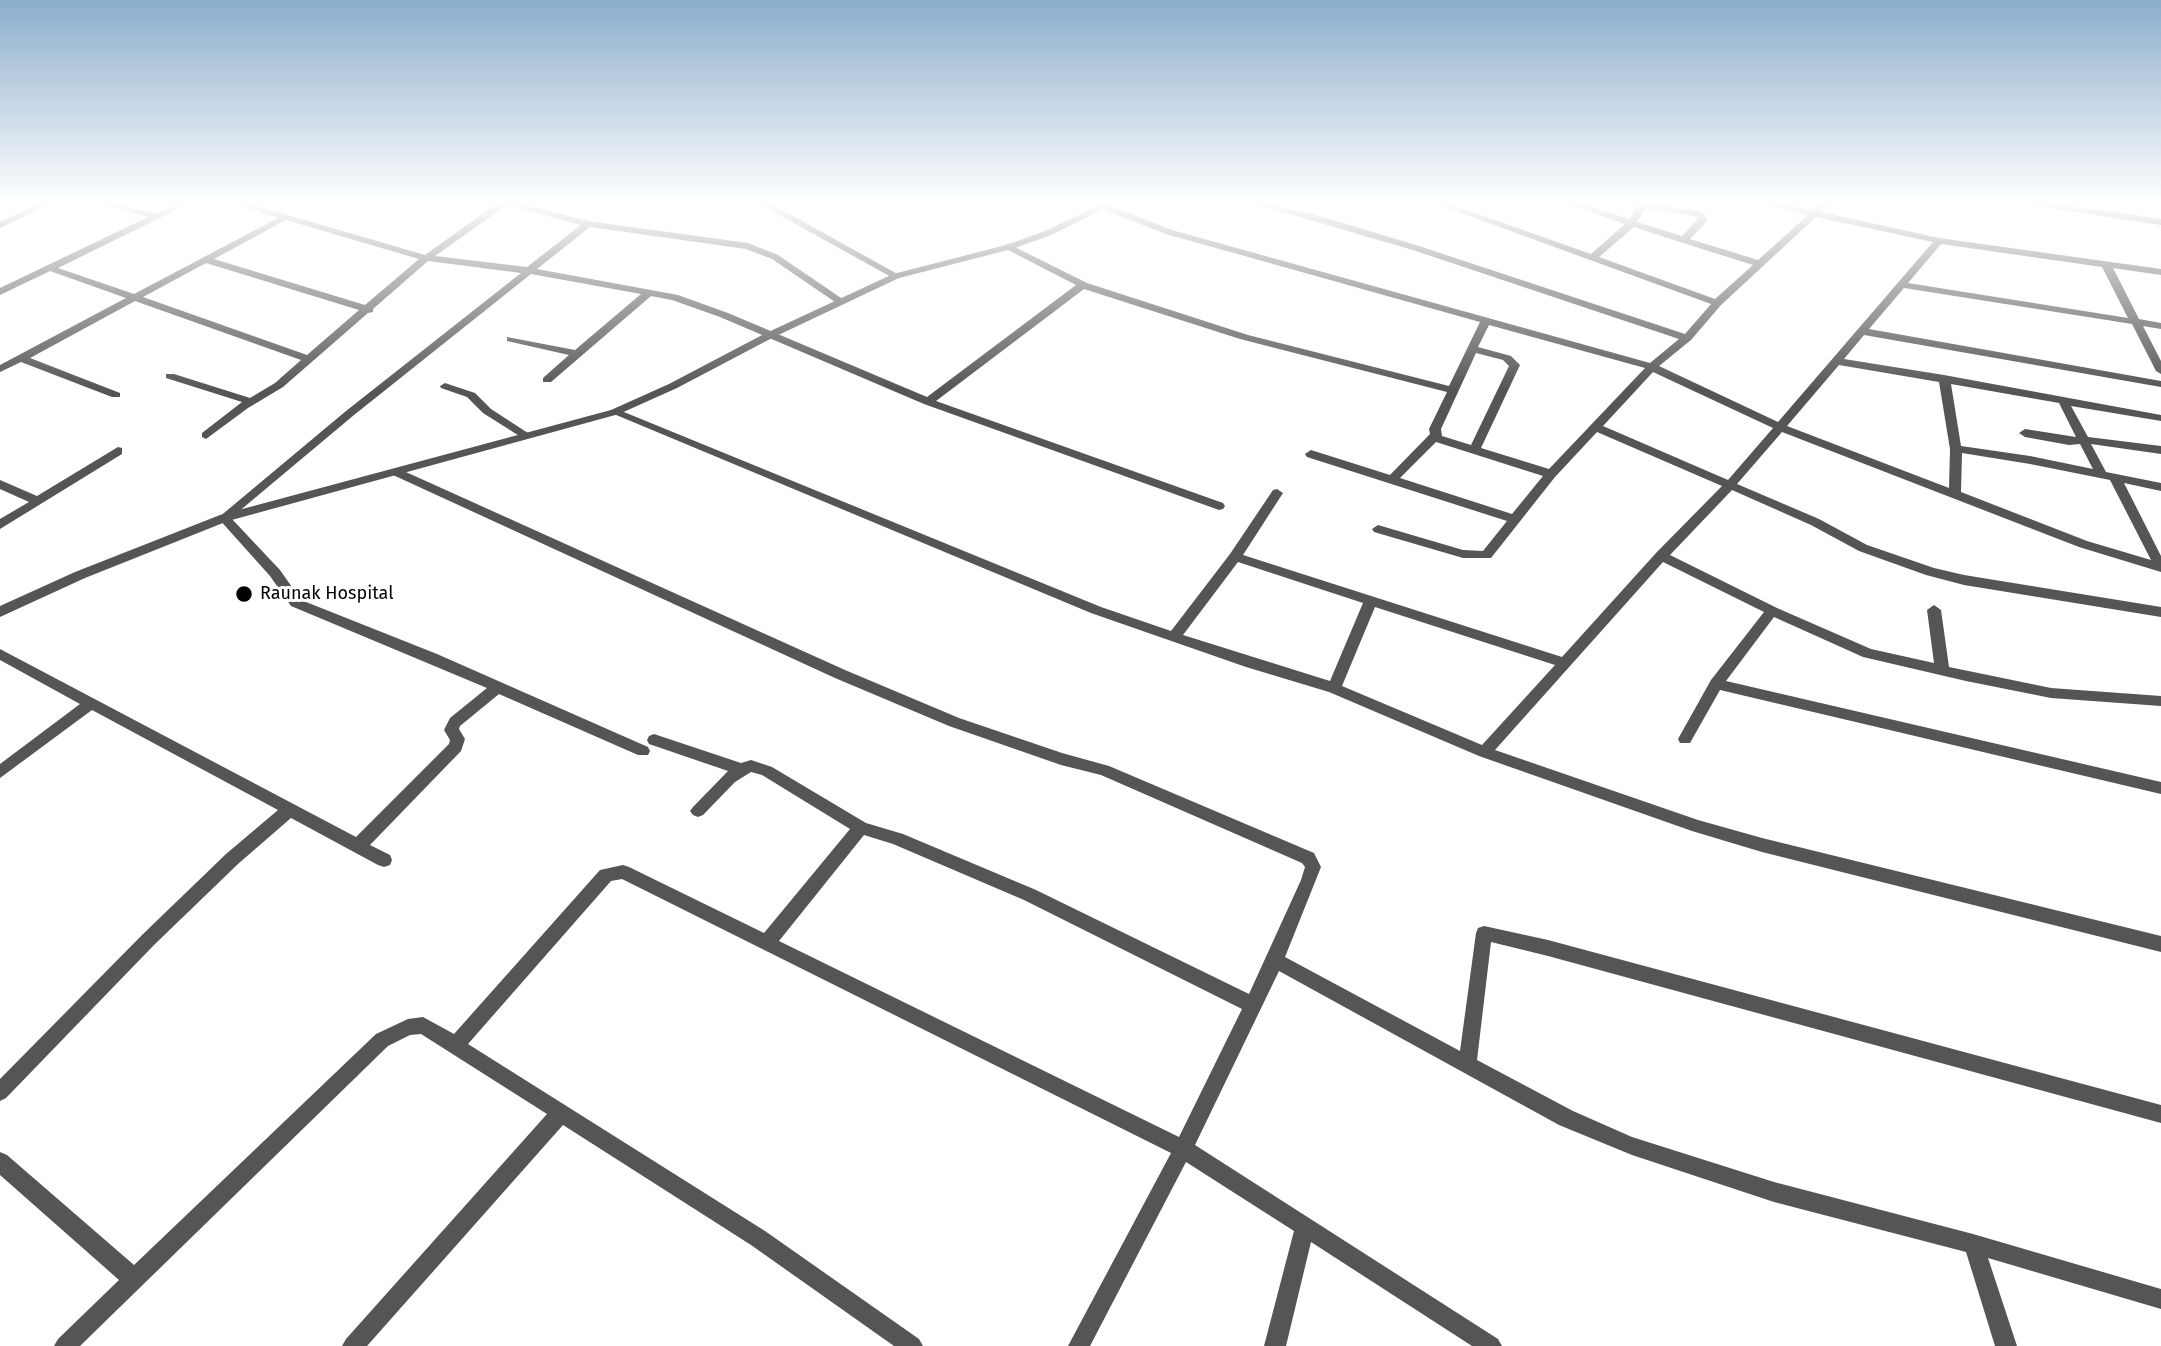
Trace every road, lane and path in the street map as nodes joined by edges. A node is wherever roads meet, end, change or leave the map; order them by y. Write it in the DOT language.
graph roads {
  1 [pos="57,265"];
  2 [pos="197,265"];
  3 [pos="222,265"];
  4 [pos="419,265"];
  5 [pos="482,265"];
  6 [pos="539,265"];
  7 [pos="787,265"];
  8 [pos="876,265"];
  9 [pos="940,265"];
  10 [pos="1044,265"];
  11 [pos="1287,265"];
  12 [pos="1467,265"];
  13 [pos="1611,265"];
  14 [pos="1758,265"];
  15 [pos="1920,265"];
  16 [pos="2106,265"];
  17 [pos="2116,265"];
  18 [pos="50,268"];
  19 [pos="532,271"];
  20 [pos="2161,272"];
  21 [pos="896,276"];
  22 [pos="1083,285"];
  23 [pos="1903,285"];
  24 [pos="0,292"];
  25 [pos="648,293"];
  26 [pos="133,298"];
  27 [pos="842,302"];
  28 [pos="1717,303"];
  29 [pos="369,310"];
  30 [pos="1486,320"];
  31 [pos="2135,322"];
  32 [pos="2161,326"];
  33 [pos="1862,331"];
  34 [pos="768,336"];
  35 [pos="1687,338"];
  36 [pos="511,339"];
  37 [pos="1472,349"];
  38 [pos="579,354"];
  39 [pos="21,358"];
  40 [pos="309,359"];
  41 [pos="1837,361"];
  42 [pos="1652,367"];
  43 [pos="0,369"];
  44 [pos="2161,371"];
  45 [pos="170,376"];
  46 [pos="1944,378"];
  47 [pos="547,380"];
  48 [pos="2161,384"];
  49 [pos="445,386"];
  50 [pos="1453,390"];
  51 [pos="116,395"];
  52 [pos="2063,400"];
  53 [pos="253,401"];
  54 [pos="928,402"];
  55 [pos="615,412"];
  56 [pos="2161,418"];
  57 [pos="1596,427"];
  58 [pos="1780,427"];
  59 [pos="2025,433"];
  60 [pos="206,435"];
  61 [pos="525,435"];
  62 [pos="1435,436"];
  63 [pos="2084,440"];
  64 [pos="1475,449"];
  65 [pos="1956,449"];
  66 [pos="2161,450"];
  67 [pos="118,451"];
  68 [pos="1311,454"];
  69 [pos="397,472"];
  70 [pos="1551,474"];
  71 [pos="2102,476"];
  72 [pos="1392,480"];
  73 [pos="2116,480"];
  74 [pos="0,484"];
  75 [pos="1729,486"];
  76 [pos="2161,487"];
  77 [pos="1277,493"];
  78 [pos="1955,493"];
  79 [pos="38,501"];
  80 [pos="1219,506"];
  81 [pos="224,518"];
  82 [pos="1515,519"];
  83 [pos="0,525"];
  84 [pos="1378,529"];
  85 [pos="1661,556"];
  86 [pos="1235,557"];
  87 [pos="2161,568"];
  88 [pos="1371,600"];
  89 [pos="1934,610"];
  90 [pos="1772,611"];
  91 [pos="0,612"];
  92 [pos="2161,612"];
  93 [pos="1174,637"];
  94 [pos="0,654"];
  95 [pos="1563,662"];
  96 [pos="1942,670"];
  97 [pos="1716,684"];
  98 [pos="498,687"];
  99 [pos="1334,688"];
  100 [pos="2161,701"];
  101 [pos="90,704"];
  102 [pos="1685,738"];
  103 [pos="1483,752"];
  104 [pos="741,769"];
  105 [pos="0,772"];
  106 [pos="2161,788"];
  107 [pos="289,810"];
  108 [pos="698,811"];
  109 [pos="861,828"];
  110 [pos="358,846"];
  111 [pos="384,860"];
  112 [pos="768,942"];
  113 [pos="2161,943"];
  114 [pos="1275,960"];
  115 [pos="1253,1005"];
  116 [pos="455,1045"];
  117 [pos="1466,1065"];
  118 [pos="0,1092"];
  119 [pos="561,1113"];
  120 [pos="2161,1114"];
  121 [pos="1183,1149"];
  122 [pos="0,1162"];
  123 [pos="1304,1226"];
  124 [pos="1973,1244"];
  125 [pos="134,1279"];
  126 [pos="2161,1299"];
  127 [pos="65,1346"];
  128 [pos="353,1346"];
  129 [pos="912,1346"];
  130 [pos="1079,1346"];
  131 [pos="1275,1346"];
  132 [pos="1491,1346"];
  133 [pos="2006,1346"];
  1 -- 18 [label="street"];
  2 -- 26 [label="street"];
  3 -- 29 [label="street"];
  4 -- 29 [label="street"];
  5 -- 19 [label="street"];
  6 -- 19 [label="street"];
  7 -- 27 [label="street"];
  8 -- 21 [label="street"];
  9 -- 21 [label="street"];
  10 -- 22 [label="street"];
  11 -- 30 [label="street"];
  12 -- 35 [label="street"];
  13 -- 28 [label="street"];
  14 -- 28 [label="street"];
  15 -- 23 [label="street"];
  16 -- 31 [label="street"];
  17 -- 20 [label="street"];
  18 -- 24 [label="street"];
  18 -- 26 [label="street"];
  19 -- 25 [label="street"];
  19 -- 81 [label="street"];
  21 -- 27 [label="street"];
  22 -- 50 [label="street"];
  22 -- 54 [label="street"];
  23 -- 31 [label="street"];
  23 -- 33 [label="street"];
  25 -- 34 [label="street"];
  25 -- 38 [label="street"];
  26 -- 39 [label="street"];
  26 -- 40 [label="street"];
  27 -- 34 [label="street"];
  28 -- 35 [label="street"];
  29 -- 40 [label="street"];
  30 -- 37 [label="street"];
  30 -- 42 [label="street"];
  31 -- 32 [label="street"];
  31 -- 44 [label="street"];
  33 -- 41 [label="street"];
  33 -- 48 [label="street"];
  34 -- 54 [label="street"];
  34 -- 55 [label="street"];
  35 -- 42 [label="street"];
  36 -- 38 [label="street"];
  37 -- 50 [label="street"];
  37 -- 64 [label="street"];
  38 -- 47 [label="street"];
  39 -- 43 [label="street"];
  39 -- 51 [label="street"];
  40 -- 53 [label="street"];
  41 -- 46 [label="street"];
  41 -- 58 [label="street"];
  42 -- 57 [label="street"];
  42 -- 58 [label="street"];
  45 -- 53 [label="street"];
  46 -- 52 [label="street"];
  46 -- 65 [label="street"];
  49 -- 61 [label="street"];
  50 -- 62 [label="street"];
  52 -- 56 [label="street"];
  52 -- 63 [label="street"];
  53 -- 60 [label="street"];
  54 -- 80 [label="street"];
  55 -- 61 [label="street"];
  55 -- 93 [label="street"];
  57 -- 70 [label="street"];
  57 -- 75 [label="street"];
  58 -- 75 [label="street"];
  58 -- 78 [label="street"];
  59 -- 63 [label="street"];
  61 -- 69 [label="street"];
  62 -- 64 [label="street"];
  62 -- 72 [label="street"];
  63 -- 66 [label="street"];
  63 -- 71 [label="street"];
  64 -- 70 [label="street"];
  65 -- 71 [label="street"];
  65 -- 78 [label="street"];
  67 -- 79 [label="street"];
  68 -- 72 [label="street"];
  69 -- 81 [label="street"];
  69 -- 114 [label="street"];
  70 -- 82 [label="street"];
  71 -- 73 [label="street"];
  72 -- 82 [label="street"];
  73 -- 76 [label="street"];
  73 -- 87 [label="street"];
  74 -- 79 [label="street"];
  75 -- 85 [label="street"];
  75 -- 92 [label="street"];
  77 -- 86 [label="street"];
  78 -- 87 [label="street"];
  79 -- 83 [label="street"];
  81 -- 91 [label="street"];
  81 -- 98 [label="street"];
  82 -- 84 [label="street"];
  85 -- 90 [label="street"];
  85 -- 95 [label="street"];
  86 -- 88 [label="street"];
  86 -- 93 [label="street"];
  88 -- 95 [label="street"];
  88 -- 99 [label="street"];
  89 -- 96 [label="street"];
  90 -- 96 [label="street"];
  90 -- 97 [label="street"];
  93 -- 99 [label="street"];
  94 -- 101 [label="street"];
  95 -- 103 [label="street"];
  96 -- 100 [label="street"];
  97 -- 102 [label="street"];
  97 -- 106 [label="street"];
  98 -- 104 [label="street"];
  98 -- 110 [label="street"];
  99 -- 103 [label="street"];
  101 -- 105 [label="street"];
  101 -- 107 [label="street"];
  103 -- 113 [label="street"];
  104 -- 108 [label="street"];
  104 -- 109 [label="street"];
  107 -- 110 [label="street"];
  107 -- 118 [label="street"];
  109 -- 112 [label="street"];
  109 -- 115 [label="street"];
  110 -- 111 [label="street"];
  112 -- 116 [label="street"];
  112 -- 121 [label="street"];
  114 -- 115 [label="street"];
  114 -- 117 [label="street"];
  115 -- 121 [label="street"];
  116 -- 119 [label="street"];
  116 -- 125 [label="street"];
  117 -- 120 [label="street"];
  117 -- 124 [label="street"];
  119 -- 128 [label="street"];
  119 -- 129 [label="street"];
  121 -- 123 [label="street"];
  121 -- 130 [label="street"];
  122 -- 125 [label="street"];
  123 -- 131 [label="street"];
  123 -- 132 [label="street"];
  124 -- 126 [label="street"];
  124 -- 133 [label="street"];
  125 -- 127 [label="street"];
}
